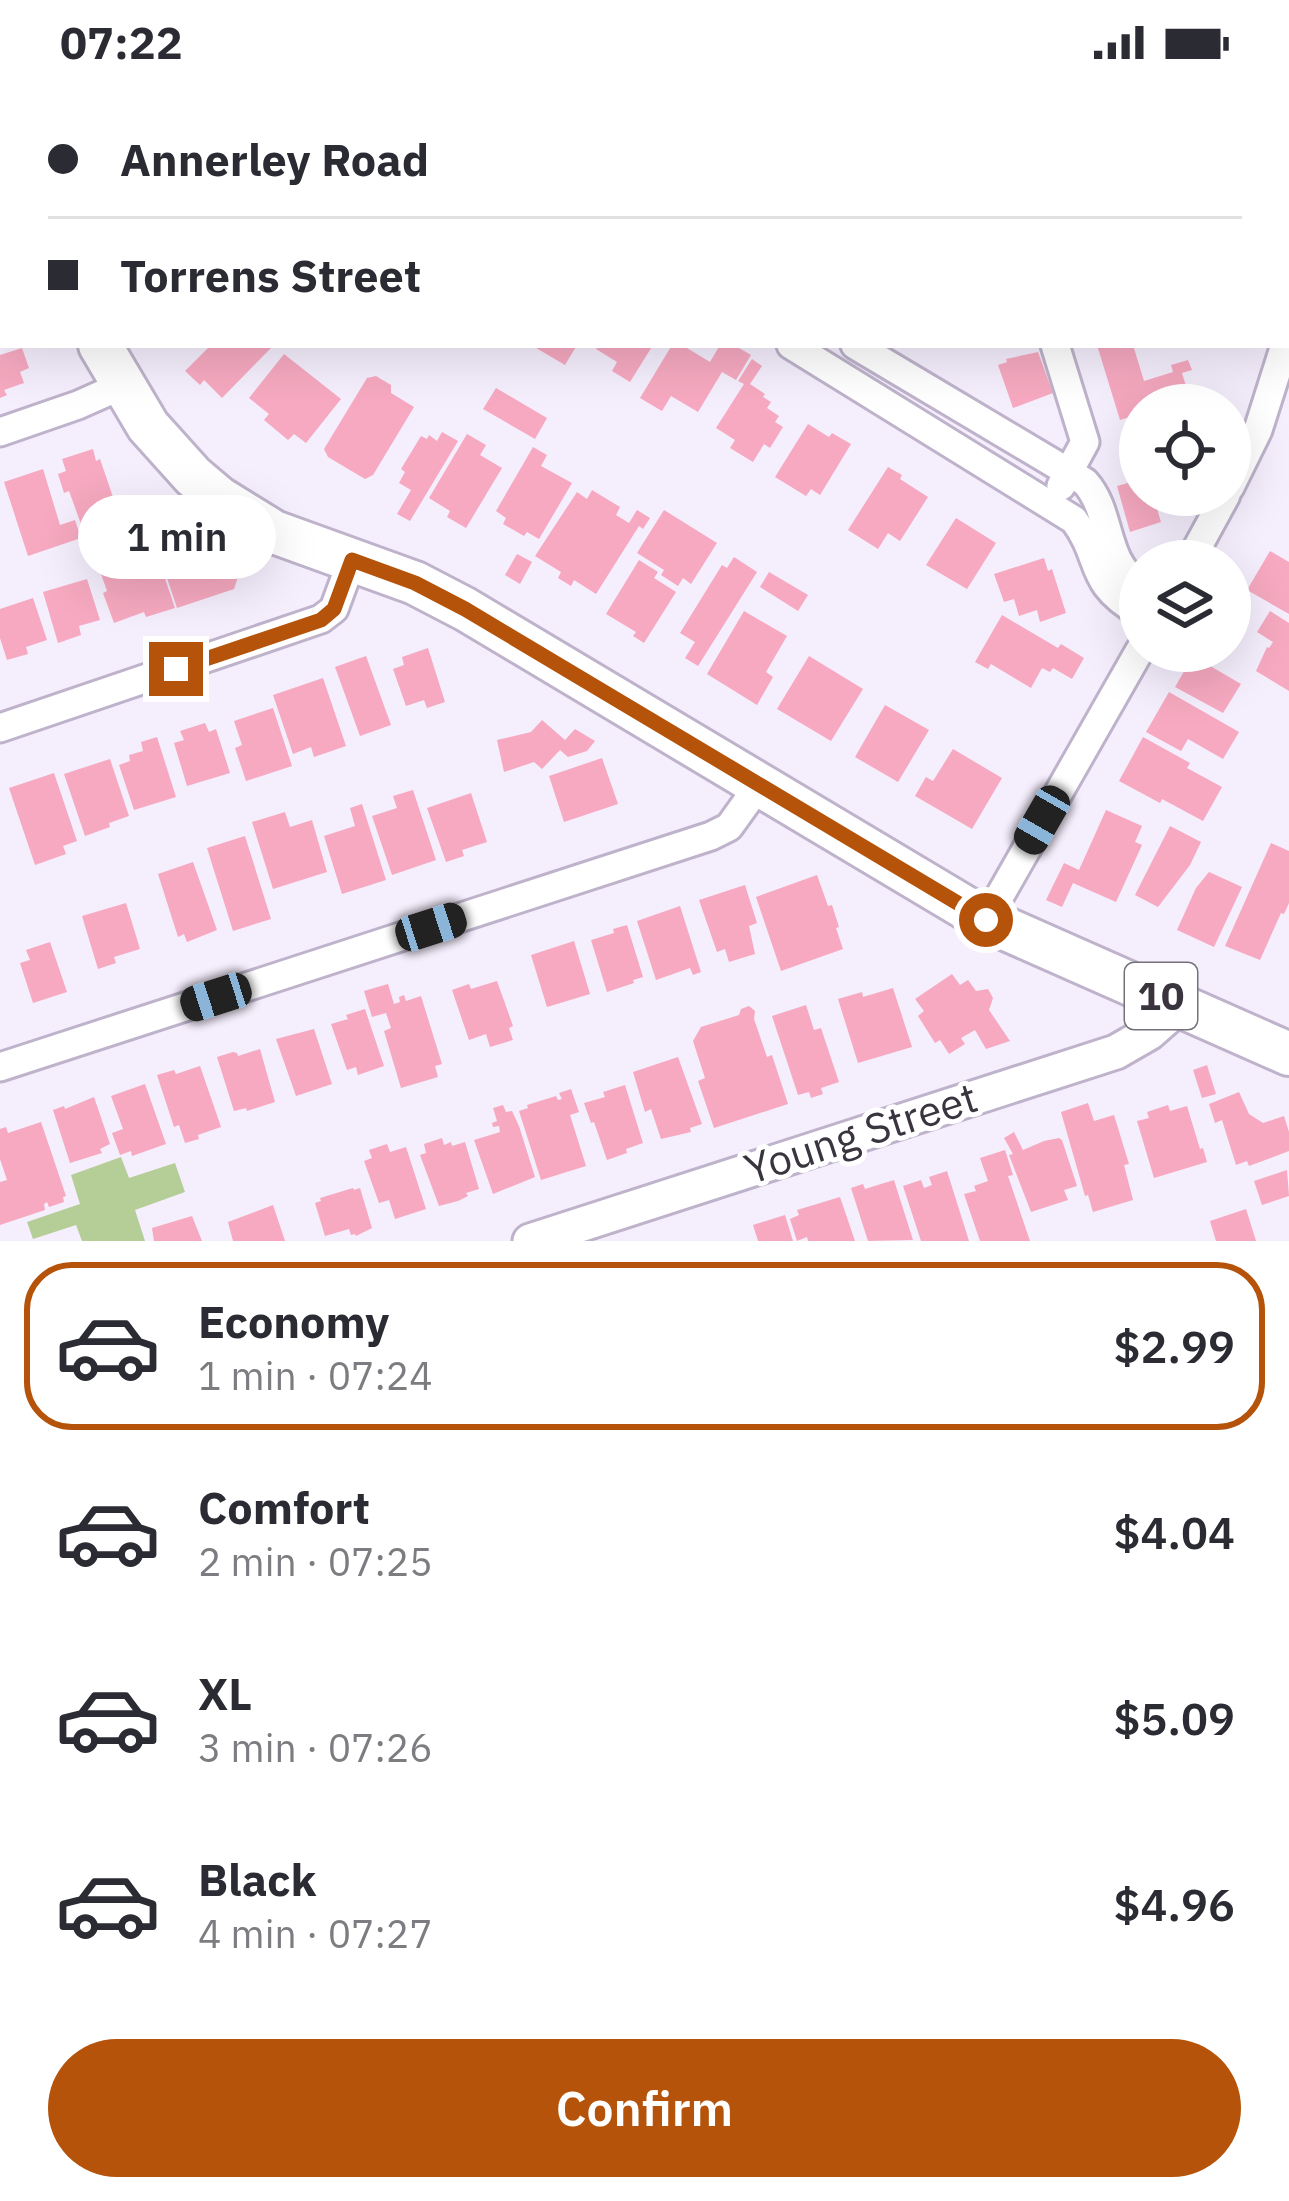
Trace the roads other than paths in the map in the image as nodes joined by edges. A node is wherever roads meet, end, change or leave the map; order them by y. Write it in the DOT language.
graph roads {
  1 [pos="102,348"];
  2 [pos="796,348"];
  3 [pos="860,348"];
  4 [pos="1056,348"];
  5 [pos="1284,348"];
  6 [pos="123,385"];
  7 [pos="0,432"];
  8 [pos="1251,444"];
  9 [pos="1068,470"];
  10 [pos="1052,506"];
  11 [pos="352,560"];
  12 [pos="1119,565"];
  13 [pos="1119,599"];
  14 [pos="1127,672"];
  15 [pos="0,728"];
  16 [pos="759,785"];
  17 [pos="986,920"];
  18 [pos="1181,1005"];
  19 [pos="1289,1054"];
  20 [pos="0,1067"];
  21 [pos="530,1241"];
  1 -- 6 [label="main road, 10"];
  2 -- 10 [label="street"];
  3 -- 9 [label="street"];
  4 -- 9 [label="street"];
  5 -- 8 [label="street"];
  6 -- 7 [label="street"];
  6 -- 11 [label="main road, 10"];
  9 -- 10 [label="street"];
  9 -- 12 [label="street"];
  10 -- 13 [label="street"];
  11 -- 15 [label="street"];
  11 -- 16 [label="main road, 10"];
  14 -- 17 [label="street"];
  16 -- 17 [label="main road, 10"];
  16 -- 20 [label="street"];
  17 -- 18 [label="main road, 10"];
  18 -- 19 [label="main road, 10"];
  18 -- 21 [label="street, Young Street"];
}
